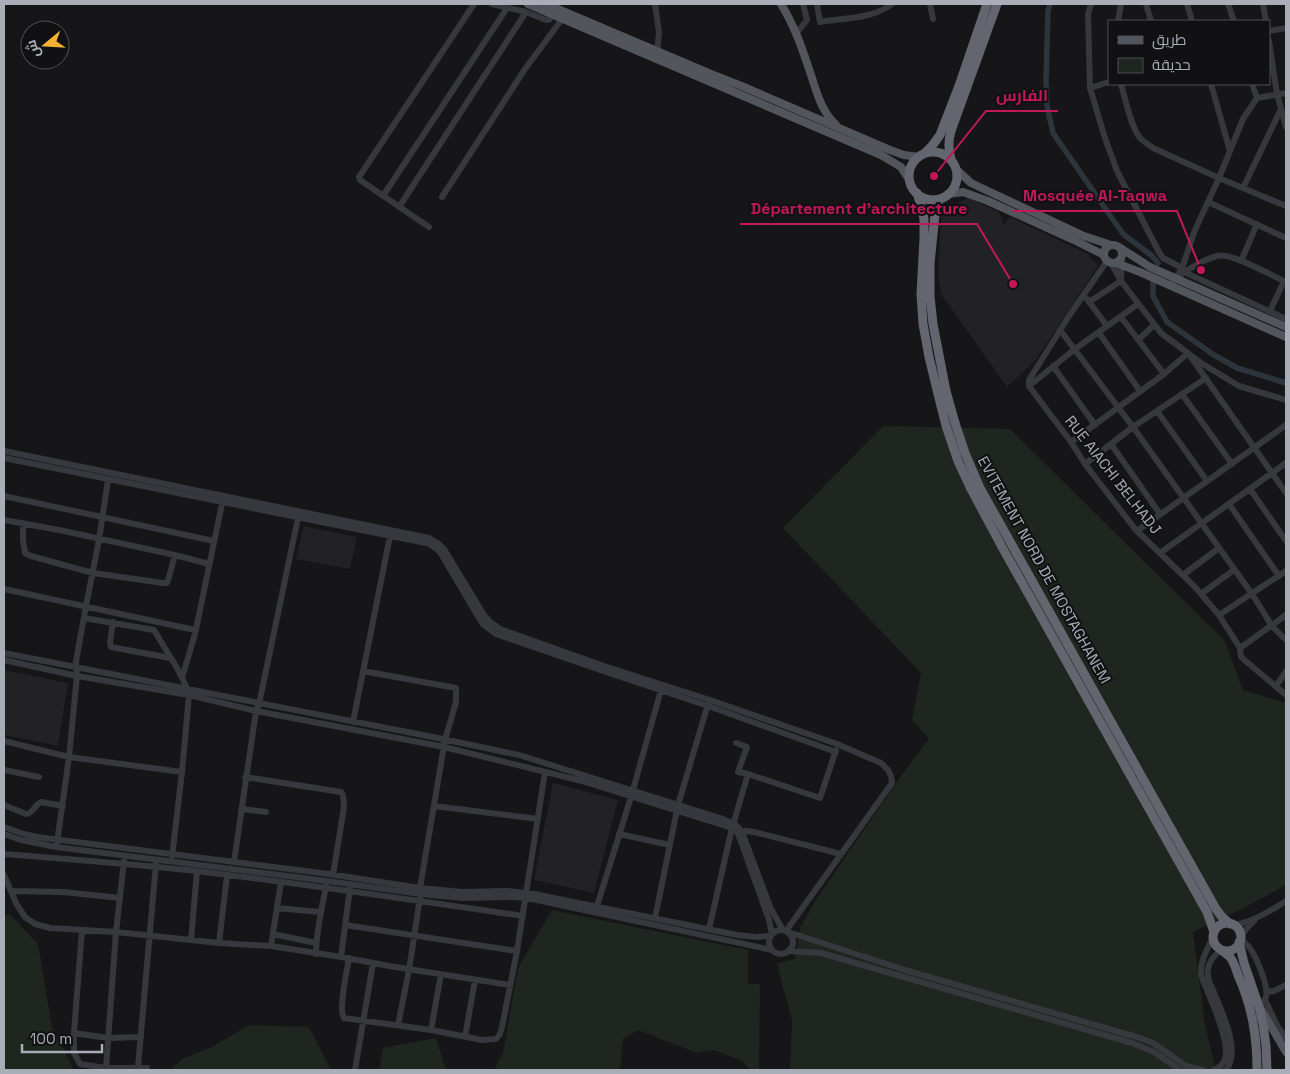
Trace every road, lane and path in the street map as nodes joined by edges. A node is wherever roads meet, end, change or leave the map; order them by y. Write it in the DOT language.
graph roads {
  1 [pos="474,4"];
  2 [pos="492,4"];
  3 [pos="528,4"];
  4 [pos="546,4"];
  5 [pos="655,4"];
  6 [pos="781,4"];
  7 [pos="803,4"];
  8 [pos="817,4"];
  9 [pos="892,4"];
  10 [pos="930,4"];
  11 [pos="987,4"];
  12 [pos="997,4"];
  13 [pos="1091,4"];
  14 [pos="1146,4"];
  15 [pos="1187,4"];
  16 [pos="1228,4"];
  17 [pos="1263,4"];
  18 [pos="1122,5"];
  19 [pos="507,8"];
  20 [pos="526,12"];
  21 [pos="555,12"];
  22 [pos="933,18"];
  23 [pos="562,19"];
  24 [pos="1118,20"];
  25 [pos="1151,20"];
  26 [pos="1192,20"];
  27 [pos="1234,20"];
  28 [pos="1266,20"];
  29 [pos="1286,28"];
  30 [pos="1270,31"];
  31 [pos="796,34"];
  32 [pos="1270,48"];
  33 [pos="657,55"];
  34 [pos="1108,82"];
  35 [pos="1122,85"];
  36 [pos="1211,85"];
  37 [pos="1252,85"];
  38 [pos="1090,88"];
  39 [pos="1286,93"];
  40 [pos="1277,94"];
  41 [pos="819,98"];
  42 [pos="1257,98"];
  43 [pos="1281,109"];
  44 [pos="820,124"];
  45 [pos="1286,127"];
  46 [pos="839,128"];
  47 [pos="1230,151"];
  48 [pos="922,155"];
  49 [pos="951,159"];
  50 [pos="957,170"];
  51 [pos="1219,178"];
  52 [pos="910,181"];
  53 [pos="1243,188"];
  54 [pos="917,193"];
  55 [pos="382,196"];
  56 [pos="442,197"];
  57 [pos="944,197"];
  58 [pos="1208,202"];
  59 [pos="1286,206"];
  60 [pos="399,207"];
  61 [pos="1257,224"];
  62 [pos="429,226"];
  63 [pos="1286,238"];
  64 [pos="1115,246"];
  65 [pos="1114,261"];
  66 [pos="1241,261"];
  67 [pos="1183,270"];
  68 [pos="1176,277"];
  69 [pos="1120,281"];
  70 [pos="1285,282"];
  71 [pos="1172,286"];
  72 [pos="1084,294"];
  73 [pos="1089,302"];
  74 [pos="1138,304"];
  75 [pos="1270,311"];
  76 [pos="1121,317"];
  77 [pos="1286,319"];
  78 [pos="1154,325"];
  79 [pos="1107,326"];
  80 [pos="1286,327"];
  81 [pos="1060,330"];
  82 [pos="1099,333"];
  83 [pos="1286,337"];
  84 [pos="1138,340"];
  85 [pos="1076,349"];
  86 [pos="1188,354"];
  87 [pos="1053,366"];
  88 [pos="1164,374"];
  89 [pos="1206,378"];
  90 [pos="1030,386"];
  91 [pos="1140,391"];
  92 [pos="1182,394"];
  93 [pos="1286,400"];
  94 [pos="1118,408"];
  95 [pos="1157,411"];
  96 [pos="1095,425"];
  97 [pos="1286,425"];
  98 [pos="1133,428"];
  99 [pos="1071,442"];
  100 [pos="1111,444"];
  101 [pos="1254,448"];
  102 [pos="5,455"];
  103 [pos="1286,463"];
  104 [pos="1085,464"];
  105 [pos="1232,464"];
  106 [pos="1272,473"];
  107 [pos="108,480"];
  108 [pos="1207,481"];
  109 [pos="1250,489"];
  110 [pos="1286,494"];
  111 [pos="4,496"];
  112 [pos="1183,498"];
  113 [pos="223,499"];
  114 [pos="1229,504"];
  115 [pos="1160,514"];
  116 [pos="102,518"];
  117 [pos="298,518"];
  118 [pos="4,520"];
  119 [pos="23,523"];
  120 [pos="1202,524"];
  121 [pos="1137,531"];
  122 [pos="390,536"];
  123 [pos="99,540"];
  124 [pos="214,541"];
  125 [pos="1286,541"];
  126 [pos="1218,548"];
  127 [pos="1160,553"];
  128 [pos="175,555"];
  129 [pos="209,564"];
  130 [pos="1234,570"];
  131 [pos="1286,571"];
  132 [pos="93,573"];
  133 [pos="1182,575"];
  134 [pos="1279,576"];
  135 [pos="4,588"];
  136 [pos="1201,594"];
  137 [pos="1252,594"];
  138 [pos="86,606"];
  139 [pos="1219,616"];
  140 [pos="1286,616"];
  141 [pos="84,618"];
  142 [pos="113,622"];
  143 [pos="1272,626"];
  144 [pos="195,630"];
  145 [pos="1286,640"];
  146 [pos="1240,648"];
  147 [pos="4,653"];
  148 [pos="170,658"];
  149 [pos="4,660"];
  150 [pos="76,667"];
  151 [pos="363,671"];
  152 [pos="1286,671"];
  153 [pos="78,676"];
  154 [pos="182,678"];
  155 [pos="1276,686"];
  156 [pos="661,690"];
  157 [pos="188,692"];
  158 [pos="1286,695"];
  159 [pos="709,703"];
  160 [pos="259,704"];
  161 [pos="256,711"];
  162 [pos="353,722"];
  163 [pos="4,742"];
  164 [pos="444,743"];
  165 [pos="736,744"];
  166 [pos="837,744"];
  167 [pos="836,752"];
  168 [pos="69,757"];
  169 [pos="4,770"];
  170 [pos="182,772"];
  171 [pos="545,772"];
  172 [pos="748,774"];
  173 [pos="39,777"];
  174 [pos="245,777"];
  175 [pos="632,794"];
  176 [pos="4,805"];
  177 [pos="62,806"];
  178 [pos="434,806"];
  179 [pos="677,808"];
  180 [pos="241,809"];
  181 [pos="266,812"];
  182 [pos="538,820"];
  183 [pos="733,826"];
  184 [pos="4,827"];
  185 [pos="740,833"];
  186 [pos="4,834"];
  187 [pos="619,834"];
  188 [pos="57,843"];
  189 [pos="670,845"];
  190 [pos="4,854"];
  191 [pos="841,854"];
  192 [pos="124,855"];
  193 [pos="172,858"];
  194 [pos="156,859"];
  195 [pos="234,862"];
  196 [pos="124,864"];
  197 [pos="156,867"];
  198 [pos="197,871"];
  199 [pos="4,874"];
  200 [pos="227,876"];
  201 [pos="328,879"];
  202 [pos="281,882"];
  203 [pos="351,888"];
  204 [pos="11,891"];
  205 [pos="420,894"];
  206 [pos="526,895"];
  207 [pos="120,898"];
  208 [pos="1286,901"];
  209 [pos="597,906"];
  210 [pos="277,908"];
  211 [pos="320,912"];
  212 [pos="522,916"];
  213 [pos="1257,917"];
  214 [pos="655,918"];
  215 [pos="345,925"];
  216 [pos="1232,925"];
  217 [pos="709,929"];
  218 [pos="82,930"];
  219 [pos="786,931"];
  220 [pos="116,932"];
  221 [pos="272,934"];
  222 [pos="1214,934"];
  223 [pos="771,935"];
  224 [pos="150,936"];
  225 [pos="414,936"];
  226 [pos="191,940"];
  227 [pos="1240,940"];
  228 [pos="316,942"];
  229 [pos="219,943"];
  230 [pos="271,946"];
  231 [pos="772,950"];
  232 [pos="1221,950"];
  233 [pos="517,951"];
  234 [pos="788,951"];
  235 [pos="316,954"];
  236 [pos="341,956"];
  237 [pos="349,958"];
  238 [pos="374,963"];
  239 [pos="409,970"];
  240 [pos="441,974"];
  241 [pos="475,980"];
  242 [pos="510,985"];
  243 [pos="1286,985"];
  244 [pos="1266,992"];
  245 [pos="1261,1004"];
  246 [pos="365,1021"];
  247 [pos="398,1026"];
  248 [pos="431,1030"];
  249 [pos="74,1033"];
  250 [pos="141,1037"];
  251 [pos="465,1037"];
  252 [pos="108,1038"];
  253 [pos="1286,1038"];
  254 [pos="1286,1052"];
  255 [pos="138,1067"];
  256 [pos="106,1068"];
  257 [pos="146,1068"];
  258 [pos="355,1070"];
  259 [pos="1180,1070"];
  260 [pos="1203,1070"];
  261 [pos="1214,1070"];
  262 [pos="1226,1070"];
  263 [pos="1257,1070"];
  264 [pos="1267,1070"];
  1 -- 55 [label="street"];
  2 -- 19 [label="street"];
  3 -- 21 [label="main road"];
  4 -- 21 [label="main road"];
  5 -- 33 [label="street"];
  6 -- 31 [label="main road"];
  7 -- 31 [label="street"];
  8 -- 9 [label="street"];
  10 -- 22 [label="street"];
  11 -- 48 [label="highway"];
  12 -- 49 [label="highway"];
  13 -- 38 [label="street"];
  14 -- 25 [label="street"];
  15 -- 26 [label="street"];
  16 -- 27 [label="street"];
  17 -- 28 [label="street"];
  18 -- 24 [label="street"];
  19 -- 20 [label="street"];
  19 -- 55 [label="street"];
  20 -- 21 [label="street"];
  20 -- 60 [label="street"];
  21 -- 23 [label="main road"];
  21 -- 33 [label="main road"];
  23 -- 33 [label="main road"];
  23 -- 56 [label="street"];
  29 -- 30 [label="street"];
  31 -- 41 [label="main road"];
  32 -- 40 [label="street"];
  33 -- 44 [label="main road"];
  34 -- 38 [label="street"];
  35 -- 51 [label="street"];
  36 -- 47 [label="street"];
  37 -- 42 [label="street"];
  38 -- 67 [label="street"];
  39 -- 40 [label="street"];
  40 -- 42 [label="street"];
  40 -- 43 [label="street"];
  41 -- 44 [label="main road"];
  41 -- 46 [label="main road"];
  42 -- 47 [label="street"];
  43 -- 45 [label="street"];
  43 -- 53 [label="street"];
  44 -- 46 [label="main road"];
  44 -- 52 [label="main road"];
  46 -- 48 [label="main road"];
  47 -- 51 [label="street"];
  48 -- 49 [label="highway"];
  48 -- 52 [label="highway"];
  49 -- 50 [label="highway"];
  50 -- 57 [label="highway"];
  50 -- 64 [label="main road"];
  51 -- 53 [label="street"];
  51 -- 58 [label="street"];
  52 -- 54 [label="highway"];
  53 -- 59 [label="street"];
  54 -- 57 [label="highway"];
  54 -- 222 [label="highway, EVITEMENT NORD DE MOSTAGHANEM"];
  55 -- 60 [label="street"];
  57 -- 65 [label="main road"];
  57 -- 216 [label="highway, EVITEMENT NORD DE MOSTAGHANEM"];
  58 -- 61 [label="street"];
  58 -- 67 [label="street"];
  60 -- 62 [label="street"];
  61 -- 63 [label="street"];
  61 -- 66 [label="street"];
  64 -- 65 [label="main road"];
  64 -- 65 [label="main road"];
  64 -- 68 [label="main road"];
  65 -- 69 [label="street"];
  65 -- 69 [label="street"];
  65 -- 71 [label="main road"];
  65 -- 72 [label="street"];
  66 -- 67 [label="street"];
  66 -- 70 [label="street"];
  67 -- 68 [label="street"];
  67 -- 75 [label="street"];
  68 -- 71 [label="street"];
  68 -- 80 [label="main road"];
  69 -- 73 [label="street"];
  69 -- 74 [label="street"];
  70 -- 75 [label="street"];
  71 -- 83 [label="main road"];
  72 -- 73 [label="street"];
  72 -- 81 [label="street"];
  73 -- 79 [label="street"];
  74 -- 76 [label="street"];
  74 -- 78 [label="street"];
  75 -- 77 [label="street"];
  76 -- 79 [label="street"];
  76 -- 84 [label="street"];
  78 -- 84 [label="street"];
  78 -- 86 [label="street"];
  79 -- 82 [label="street"];
  81 -- 85 [label="street"];
  81 -- 90 [label="street"];
  82 -- 85 [label="street"];
  82 -- 91 [label="street"];
  84 -- 88 [label="street"];
  85 -- 87 [label="street"];
  85 -- 94 [label="street"];
  86 -- 88 [label="street"];
  86 -- 89 [label="street"];
  86 -- 93 [label="street"];
  87 -- 90 [label="street"];
  87 -- 96 [label="street"];
  88 -- 91 [label="street"];
  89 -- 92 [label="street"];
  89 -- 101 [label="street"];
  90 -- 99 [label="street, RUE AIACHI BELHADJ"];
  91 -- 94 [label="street"];
  92 -- 95 [label="street"];
  92 -- 105 [label="street"];
  94 -- 96 [label="street"];
  94 -- 98 [label="street"];
  95 -- 98 [label="street"];
  95 -- 108 [label="street"];
  96 -- 99 [label="street"];
  97 -- 101 [label="street"];
  98 -- 100 [label="street"];
  98 -- 112 [label="street"];
  99 -- 104 [label="street, RUE AIACHI BELHADJ"];
  100 -- 104 [label="street"];
  100 -- 115 [label="street"];
  101 -- 105 [label="street"];
  101 -- 106 [label="street"];
  102 -- 107 [label="street"];
  102 -- 113 [label="street"];
  103 -- 106 [label="street"];
  104 -- 121 [label="street, RUE AIACHI BELHADJ"];
  105 -- 108 [label="street"];
  106 -- 109 [label="street"];
  106 -- 110 [label="street"];
  107 -- 113 [label="street"];
  107 -- 116 [label="street"];
  108 -- 112 [label="street"];
  109 -- 114 [label="street"];
  109 -- 125 [label="street"];
  111 -- 116 [label="street"];
  112 -- 115 [label="street"];
  112 -- 120 [label="street"];
  113 -- 117 [label="street"];
  113 -- 124 [label="street"];
  113 -- 159 [label="street"];
  114 -- 120 [label="street"];
  114 -- 134 [label="street"];
  115 -- 121 [label="street"];
  116 -- 123 [label="street"];
  116 -- 124 [label="street"];
  117 -- 122 [label="street"];
  117 -- 160 [label="street"];
  118 -- 119 [label="street"];
  119 -- 123 [label="street"];
  119 -- 132 [label="street"];
  120 -- 126 [label="street"];
  120 -- 127 [label="street"];
  121 -- 127 [label="street, RUE AIACHI BELHADJ"];
  122 -- 151 [label="street"];
  122 -- 156 [label="street"];
  123 -- 128 [label="street"];
  123 -- 132 [label="street"];
  124 -- 129 [label="street"];
  126 -- 130 [label="street"];
  126 -- 133 [label="street"];
  127 -- 133 [label="street, RUE AIACHI BELHADJ"];
  128 -- 129 [label="street"];
  128 -- 132 [label="street"];
  129 -- 144 [label="street"];
  130 -- 136 [label="street"];
  130 -- 137 [label="street"];
  131 -- 134 [label="street"];
  132 -- 138 [label="street"];
  133 -- 136 [label="street, RUE AIACHI BELHADJ"];
  134 -- 137 [label="street"];
  135 -- 138 [label="street"];
  136 -- 139 [label="street, RUE AIACHI BELHADJ"];
  137 -- 139 [label="street"];
  137 -- 143 [label="street"];
  138 -- 141 [label="street"];
  138 -- 144 [label="street"];
  139 -- 146 [label="street, RUE AIACHI BELHADJ"];
  140 -- 143 [label="street"];
  141 -- 142 [label="street"];
  141 -- 150 [label="street"];
  142 -- 148 [label="street"];
  142 -- 148 [label="street"];
  143 -- 145 [label="street"];
  143 -- 146 [label="street"];
  144 -- 154 [label="street"];
  146 -- 155 [label="street, RUE AIACHI BELHADJ"];
  147 -- 150 [label="street"];
  148 -- 154 [label="street"];
  149 -- 153 [label="street"];
  150 -- 153 [label="street"];
  150 -- 157 [label="street"];
  151 -- 162 [label="street"];
  151 -- 164 [label="street"];
  152 -- 155 [label="street"];
  153 -- 157 [label="street"];
  153 -- 168 [label="street"];
  154 -- 157 [label="street"];
  155 -- 158 [label="street, RUE AIACHI BELHADJ"];
  156 -- 159 [label="street"];
  156 -- 175 [label="street"];
  157 -- 160 [label="street"];
  157 -- 161 [label="street"];
  157 -- 170 [label="street"];
  159 -- 166 [label="street"];
  159 -- 167 [label="street"];
  159 -- 179 [label="street"];
  160 -- 161 [label="street"];
  160 -- 162 [label="street"];
  161 -- 164 [label="street"];
  161 -- 174 [label="street"];
  162 -- 164 [label="street"];
  163 -- 168 [label="street"];
  164 -- 171 [label="street"];
  164 -- 175 [label="street"];
  164 -- 178 [label="street"];
  165 -- 172 [label="street"];
  166 -- 167 [label="street"];
  166 -- 191 [label="street"];
  167 -- 172 [label="street"];
  168 -- 170 [label="street"];
  168 -- 177 [label="street"];
  169 -- 173 [label="street"];
  170 -- 193 [label="street"];
  171 -- 175 [label="street"];
  171 -- 182 [label="street"];
  172 -- 183 [label="street"];
  174 -- 180 [label="street"];
  174 -- 201 [label="street"];
  175 -- 179 [label="street"];
  175 -- 187 [label="street"];
  176 -- 177 [label="street"];
  177 -- 188 [label="street"];
  178 -- 182 [label="street"];
  178 -- 205 [label="street"];
  179 -- 183 [label="street"];
  179 -- 189 [label="street"];
  180 -- 181 [label="street"];
  180 -- 195 [label="street"];
  182 -- 206 [label="street"];
  183 -- 185 [label="street"];
  183 -- 217 [label="street"];
  184 -- 188 [label="street"];
  185 -- 191 [label="street"];
  185 -- 219 [label="street"];
  185 -- 223 [label="street"];
  186 -- 188 [label="street"];
  187 -- 189 [label="street"];
  187 -- 209 [label="street"];
  188 -- 192 [label="street"];
  188 -- 193 [label="street"];
  189 -- 214 [label="street"];
  190 -- 196 [label="street"];
  191 -- 219 [label="street"];
  192 -- 194 [label="street"];
  192 -- 196 [label="street"];
  193 -- 194 [label="street"];
  193 -- 195 [label="street"];
  193 -- 201 [label="street"];
  194 -- 197 [label="street"];
  195 -- 201 [label="street"];
  196 -- 197 [label="street"];
  196 -- 207 [label="street"];
  197 -- 198 [label="street"];
  197 -- 224 [label="street"];
  198 -- 200 [label="street"];
  198 -- 226 [label="street"];
  199 -- 204 [label="street"];
  200 -- 202 [label="street"];
  200 -- 229 [label="street"];
  201 -- 202 [label="street"];
  201 -- 203 [label="street"];
  201 -- 205 [label="street"];
  201 -- 211 [label="street"];
  202 -- 210 [label="street"];
  203 -- 205 [label="street"];
  203 -- 215 [label="street"];
  204 -- 207 [label="street"];
  204 -- 218 [label="street"];
  205 -- 206 [label="street"];
  205 -- 212 [label="street"];
  205 -- 225 [label="street"];
  206 -- 209 [label="street"];
  206 -- 212 [label="street"];
  206 -- 231 [label="street"];
  207 -- 220 [label="street"];
  208 -- 213 [label="street"];
  209 -- 214 [label="street"];
  210 -- 211 [label="street"];
  210 -- 221 [label="street"];
  211 -- 228 [label="street"];
  212 -- 233 [label="street"];
  213 -- 216 [label="street"];
  213 -- 227 [label="street"];
  214 -- 217 [label="street"];
  215 -- 225 [label="street"];
  215 -- 236 [label="street"];
  216 -- 222 [label="highway"];
  216 -- 227 [label="highway"];
  217 -- 223 [label="street"];
  218 -- 220 [label="street"];
  218 -- 249 [label="street"];
  219 -- 223 [label="street"];
  219 -- 234 [label="street"];
  219 -- 260 [label="street"];
  220 -- 224 [label="street"];
  220 -- 252 [label="street"];
  221 -- 228 [label="street"];
  221 -- 230 [label="street"];
  222 -- 232 [label="highway"];
  222 -- 261 [label="street"];
  223 -- 231 [label="street"];
  224 -- 226 [label="street"];
  224 -- 250 [label="street"];
  225 -- 233 [label="street"];
  225 -- 239 [label="street"];
  226 -- 229 [label="street"];
  227 -- 232 [label="highway"];
  227 -- 244 [label="street"];
  227 -- 245 [label="highway"];
  228 -- 235 [label="street"];
  229 -- 230 [label="street"];
  230 -- 235 [label="street"];
  231 -- 234 [label="street"];
  232 -- 262 [label="street"];
  232 -- 263 [label="highway"];
  233 -- 242 [label="street"];
  234 -- 259 [label="street"];
  235 -- 236 [label="street"];
  236 -- 237 [label="street"];
  237 -- 238 [label="street"];
  237 -- 246 [label="street"];
  238 -- 239 [label="street"];
  238 -- 246 [label="street"];
  239 -- 240 [label="street"];
  239 -- 247 [label="street"];
  240 -- 241 [label="street"];
  240 -- 248 [label="street"];
  241 -- 242 [label="street"];
  241 -- 251 [label="street"];
  242 -- 251 [label="street"];
  243 -- 244 [label="street"];
  244 -- 245 [label="street"];
  245 -- 253 [label="street"];
  245 -- 254 [label="main road"];
  245 -- 264 [label="highway"];
  246 -- 247 [label="street"];
  246 -- 258 [label="street"];
  247 -- 248 [label="street"];
  248 -- 251 [label="street"];
  249 -- 252 [label="street"];
  249 -- 256 [label="street"];
  250 -- 252 [label="street"];
  250 -- 255 [label="street"];
  252 -- 256 [label="street"];
  255 -- 256 [label="street"];
  255 -- 257 [label="street"];
}
